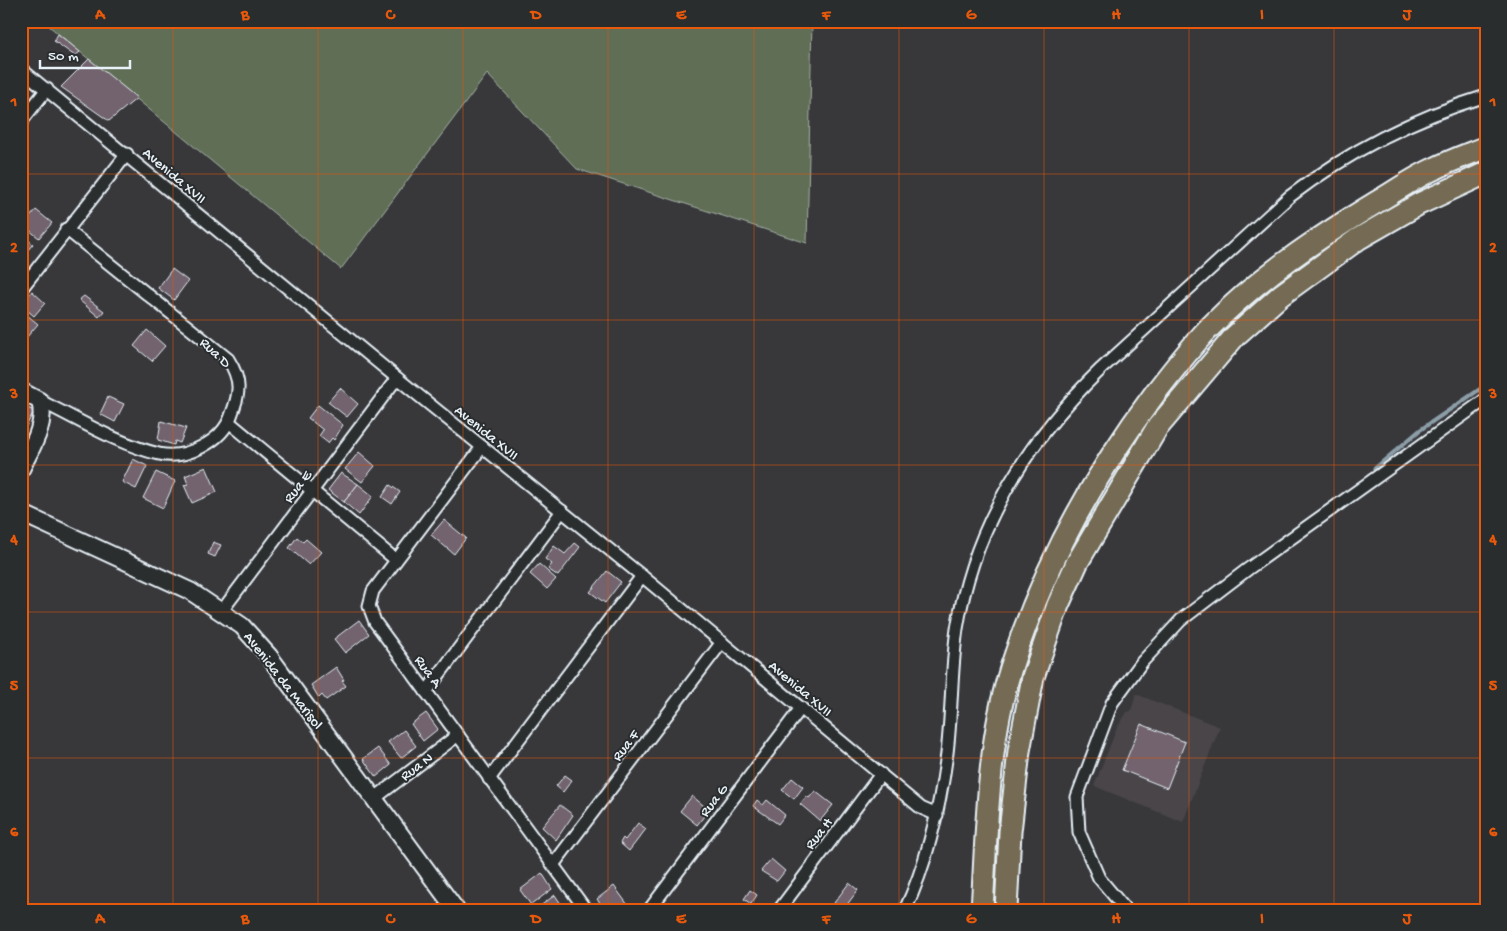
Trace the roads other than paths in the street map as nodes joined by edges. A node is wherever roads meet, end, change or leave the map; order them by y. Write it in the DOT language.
graph roads {
  1 [pos="21,69"];
  2 [pos="47,89"];
  3 [pos="1486,96"];
  4 [pos="21,122"];
  5 [pos="1486,148"];
  6 [pos="127,154"];
  7 [pos="1486,173"];
  8 [pos="66,229"];
  9 [pos="21,289"];
  10 [pos="397,378"];
  11 [pos="21,391"];
  12 [pos="1486,398"];
  13 [pos="40,401"];
  14 [pos="229,422"];
  15 [pos="482,447"];
  16 [pos="21,469"];
  17 [pos="312,491"];
  18 [pos="562,511"];
  19 [pos="21,513"];
  20 [pos="396,560"];
  21 [pos="642,576"];
  22 [pos="221,612"];
  23 [pos="722,642"];
  24 [pos="426,692"];
  25 [pos="801,708"];
  26 [pos="458,735"];
  27 [pos="881,774"];
  28 [pos="490,778"];
  29 [pos="375,798"];
  30 [pos="936,816"];
  31 [pos="553,866"];
  32 [pos="456,910"];
  33 [pos="586,910"];
  34 [pos="649,910"];
  35 [pos="779,910"];
  36 [pos="905,910"];
  37 [pos="982,910"];
  38 [pos="1006,910"];
  39 [pos="1126,910"];
  1 -- 2 [label="street, Avenida XVII"];
  2 -- 4 [label="street"];
  2 -- 6 [label="street, Avenida XVII"];
  3 -- 30 [label="street"];
  5 -- 37 [label="highway"];
  6 -- 8 [label="street"];
  6 -- 10 [label="street, Avenida XVII"];
  7 -- 38 [label="highway"];
  8 -- 9 [label="street"];
  8 -- 14 [label="street, Rua D"];
  10 -- 15 [label="street, Avenida XVII"];
  10 -- 17 [label="street, Rua E"];
  11 -- 13 [label="street, Rua D"];
  12 -- 39 [label="street"];
  13 -- 14 [label="street, Rua D"];
  13 -- 16 [label="street"];
  14 -- 17 [label="street"];
  15 -- 18 [label="street, Avenida XVII"];
  15 -- 20 [label="street, Rua A"];
  17 -- 20 [label="street"];
  17 -- 22 [label="street, Rua E"];
  18 -- 21 [label="street, Avenida XVII"];
  18 -- 24 [label="street"];
  19 -- 22 [label="street, Avenida da Marisol"];
  20 -- 24 [label="street, Rua A"];
  21 -- 23 [label="street, Avenida XVII"];
  21 -- 28 [label="street"];
  22 -- 29 [label="street, Avenida da Marisol"];
  23 -- 25 [label="street, Avenida XVII"];
  23 -- 31 [label="street, Rua F"];
  24 -- 26 [label="street, Rua A"];
  25 -- 27 [label="street, Avenida XVII"];
  25 -- 34 [label="street, Rua G"];
  26 -- 28 [label="street, Rua A"];
  26 -- 29 [label="street, Rua N"];
  27 -- 30 [label="street, Avenida XVII"];
  27 -- 35 [label="street, Rua H"];
  28 -- 31 [label="street, Rua A"];
  29 -- 32 [label="street, Avenida da Marisol"];
  30 -- 36 [label="street"];
  31 -- 33 [label="street, Rua A"];
}
